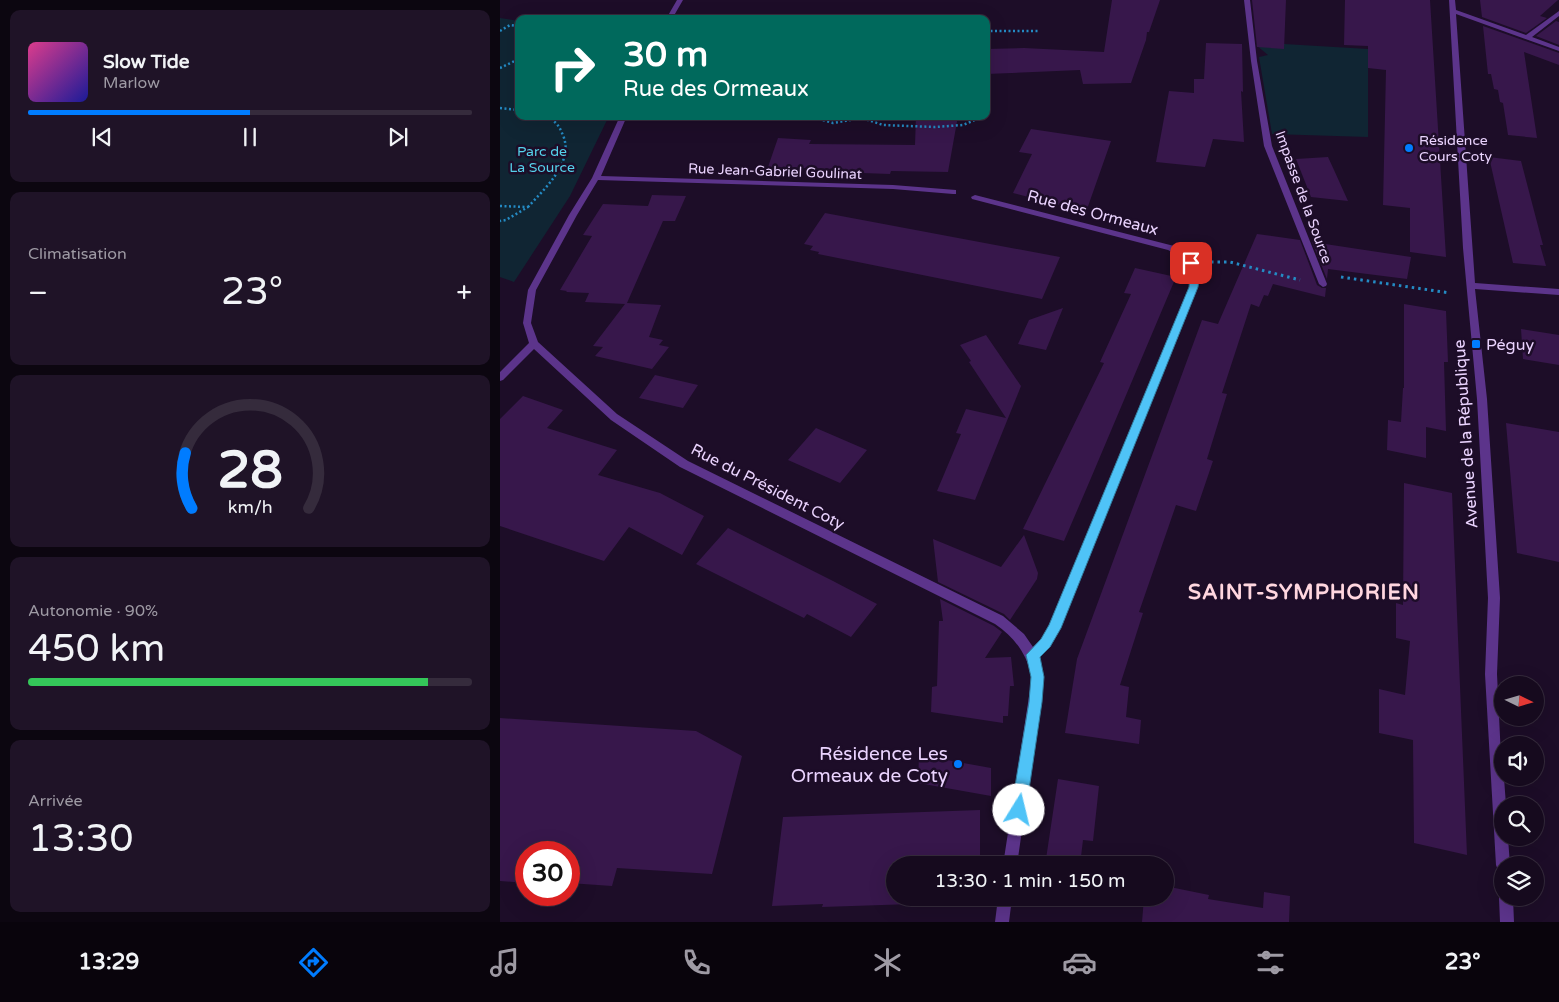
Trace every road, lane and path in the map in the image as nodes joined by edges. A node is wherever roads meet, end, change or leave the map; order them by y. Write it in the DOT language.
graph roads {
  1 [pos="680,0"];
  2 [pos="1247,0"];
  3 [pos="1452,0"];
  4 [pos="1453,11"];
  5 [pos="1559,12"];
  6 [pos="671,15"];
  7 [pos="515,26"];
  8 [pos="500,31"];
  9 [pos="990,31"];
  10 [pos="1040,31"];
  11 [pos="1528,37"];
  12 [pos="1559,48"];
  13 [pos="515,61"];
  14 [pos="500,68"];
  15 [pos="500,108"];
  16 [pos="515,110"];
  17 [pos="554,120"];
  18 [pos="622,120"];
  19 [pos="822,120"];
  20 [pos="852,120"];
  21 [pos="868,120"];
  22 [pos="974,120"];
  23 [pos="596,178"];
  24 [pos="953,192"];
  25 [pos="975,197"];
  26 [pos="500,206"];
  27 [pos="528,207"];
  28 [pos="500,220"];
  29 [pos="1191,263"];
  30 [pos="1318,273"];
  31 [pos="1323,284"];
  32 [pos="1470,286"];
  33 [pos="1559,292"];
  34 [pos="1472,302"];
  35 [pos="534,344"];
  36 [pos="500,378"];
  37 [pos="1033,655"];
  38 [pos="1011,856"];
  39 [pos="1503,856"];
  40 [pos="1004,906"];
  41 [pos="1506,906"];
  42 [pos="1002,922"];
  43 [pos="1507,922"];
  1 -- 6 [label="street"];
  2 -- 30 [label="street, Impasse de la Source"];
  3 -- 4 [label="street, Avenue de la République"];
  4 -- 11 [label="street"];
  4 -- 32 [label="street, Avenue de la République"];
  5 -- 11 [label="street"];
  7 -- 8 [label="path"];
  9 -- 10 [label="path"];
  11 -- 12 [label="street"];
  13 -- 14 [label="path"];
  15 -- 16 [label="path"];
  17 -- 27 [label="path"];
  18 -- 23 [label="street"];
  19 -- 20 [label="path"];
  21 -- 22 [label="path"];
  23 -- 24 [label="street, Rue Jean-Gabriel Goulinat"];
  23 -- 35 [label="street"];
  25 -- 29 [label="street, Rue des Ormeaux"];
  26 -- 27 [label="path"];
  27 -- 28 [label="path"];
  29 -- 31 [label="path"];
  29 -- 37 [label="street"];
  30 -- 31 [label="street, Impasse de la Source"];
  30 -- 34 [label="path"];
  32 -- 33 [label="street"];
  32 -- 34 [label="street, Avenue de la République"];
  34 -- 39 [label="street, Avenue de la République"];
  35 -- 36 [label="street"];
  35 -- 37 [label="street, Rue du Président Coty"];
  37 -- 38 [label="street, Rue du Président Coty"];
  40 -- 42 [label="street"];
  41 -- 43 [label="street"];
}
